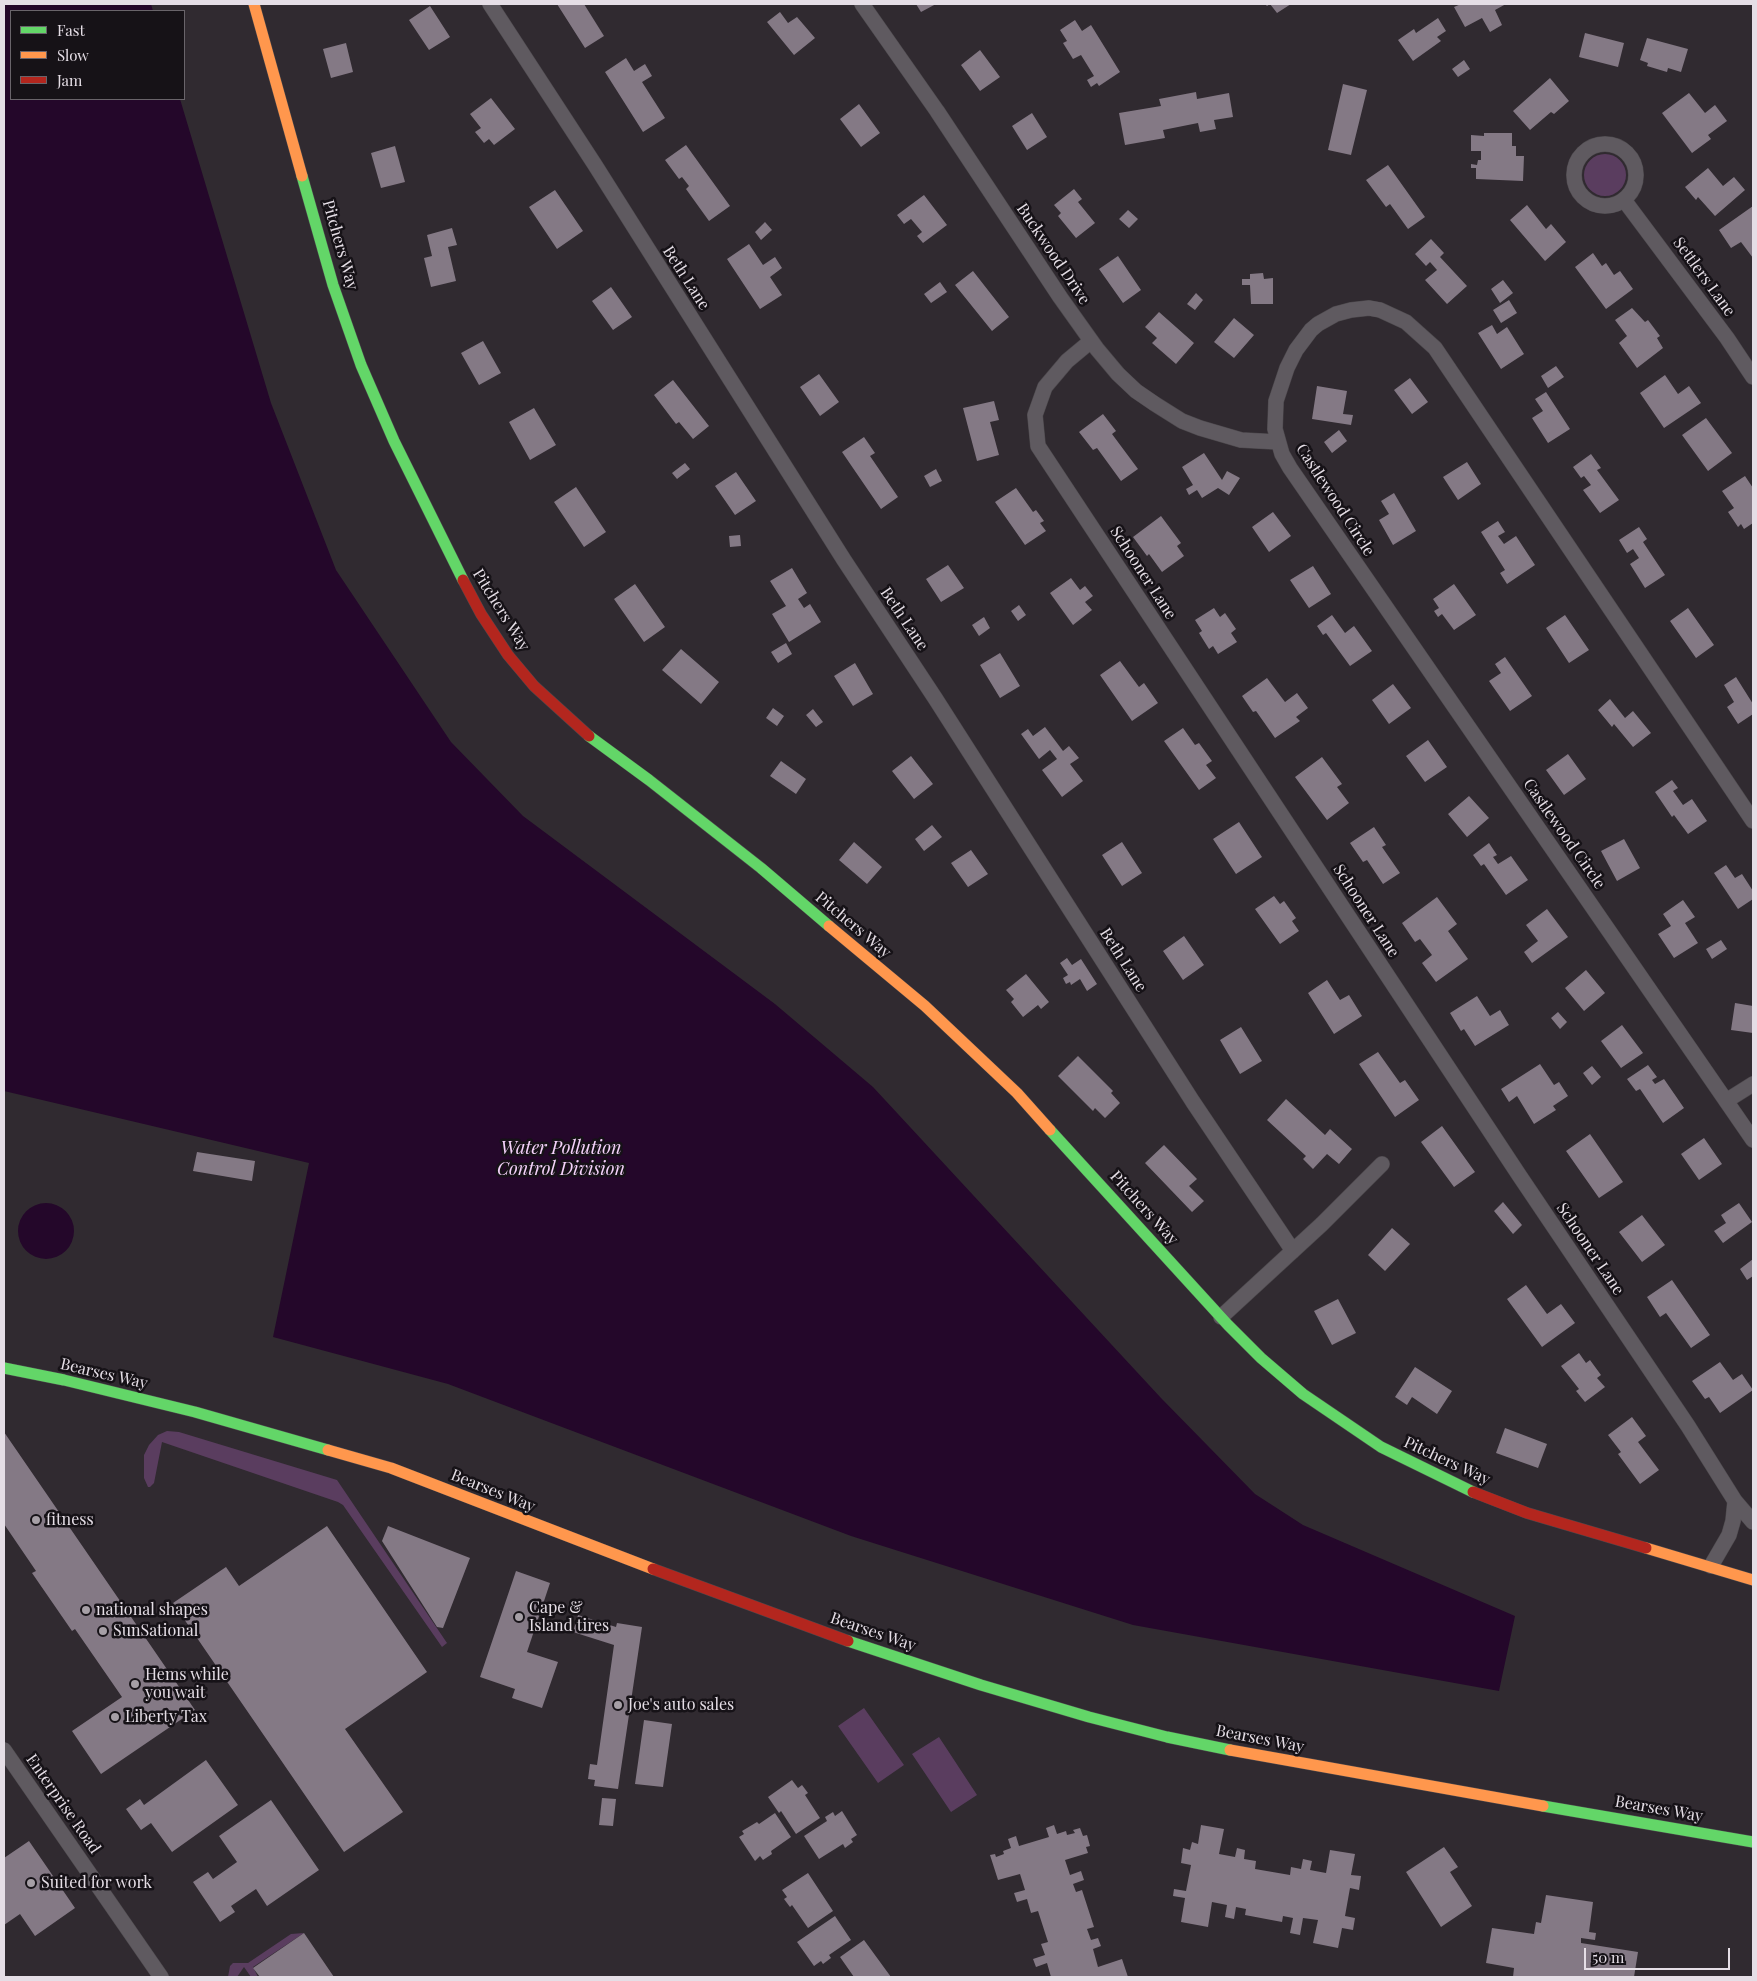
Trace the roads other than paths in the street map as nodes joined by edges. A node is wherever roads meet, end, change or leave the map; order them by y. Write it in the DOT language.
graph roads {
  1 [pos="254,4"];
  2 [pos="490,4"];
  3 [pos="862,4"];
  4 [pos="1624,200"];
  5 [pos="1091,341"];
  6 [pos="1753,377"];
  7 [pos="1278,442"];
  8 [pos="1753,821"];
  9 [pos="1753,1084"];
  10 [pos="1726,1101"];
  11 [pos="1753,1140"];
  12 [pos="1382,1164"];
  13 [pos="1293,1251"];
  14 [pos="1221,1317"];
  15 [pos="4,1368"];
  16 [pos="1734,1501"];
  17 [pos="1753,1522"];
  18 [pos="1711,1566"];
  19 [pos="1753,1580"];
  20 [pos="4,1750"];
  21 [pos="1753,1842"];
  22 [pos="161,1977"];
  1 -- 14 [label="main road, Pitchers Way"];
  2 -- 13 [label="street, Beth Lane"];
  3 -- 5 [label="street, Buckwood Drive"];
  4 -- 4 [label="street"];
  4 -- 6 [label="street, Settlers Lane"];
  5 -- 7 [label="street, Buckwood Drive"];
  5 -- 16 [label="street, Schooner Lane"];
  7 -- 8 [label="street, Castlewood Circle"];
  7 -- 10 [label="street, Castlewood Circle"];
  9 -- 10 [label="street"];
  10 -- 11 [label="street, Castlewood Circle"];
  12 -- 13 [label="street"];
  13 -- 14 [label="street"];
  14 -- 18 [label="main road, Pitchers Way"];
  15 -- 21 [label="main road, Bearses Way"];
  16 -- 17 [label="street, Schooner Lane"];
  16 -- 18 [label="street"];
  18 -- 19 [label="main road, Pitchers Way"];
  20 -- 22 [label="street, Enterprise Road"];
}
